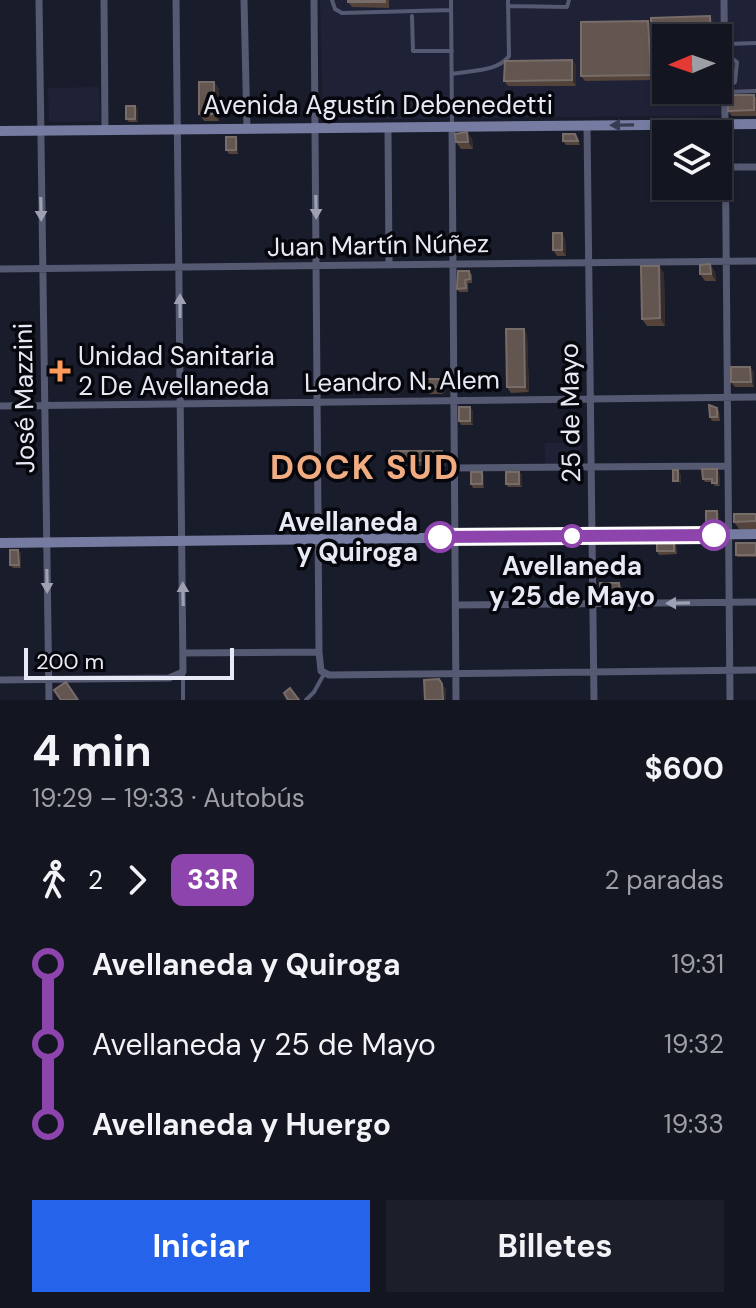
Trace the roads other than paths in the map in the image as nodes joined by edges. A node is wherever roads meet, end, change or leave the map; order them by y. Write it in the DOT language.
graph roads {
  1 [pos="39,0"];
  2 [pos="104,0"];
  3 [pos="176,0"];
  4 [pos="244,0"];
  5 [pos="314,0"];
  6 [pos="332,0"];
  7 [pos="451,0"];
  8 [pos="569,0"];
  9 [pos="724,0"];
  10 [pos="508,3"];
  11 [pos="451,10"];
  12 [pos="412,16"];
  13 [pos="725,24"];
  14 [pos="756,43"];
  15 [pos="732,47"];
  16 [pos="452,51"];
  17 [pos="452,74"];
  18 [pos="732,90"];
  19 [pos="756,91"];
  20 [pos="732,124"];
  21 [pos="756,124"];
  22 [pos="587,125"];
  23 [pos="652,125"];
  24 [pos="452,127"];
  25 [pos="388,128"];
  26 [pos="177,129"];
  27 [pos="247,129"];
  28 [pos="314,129"];
  29 [pos="105,130"];
  30 [pos="0,131"];
  31 [pos="40,131"];
  32 [pos="732,167"];
  33 [pos="756,167"];
  34 [pos="725,200"];
  35 [pos="726,260"];
  36 [pos="756,261"];
  37 [pos="589,263"];
  38 [pos="453,264"];
  39 [pos="317,265"];
  40 [pos="389,265"];
  41 [pos="180,267"];
  42 [pos="42,268"];
  43 [pos="0,269"];
  44 [pos="727,397"];
  45 [pos="756,397"];
  46 [pos="590,398"];
  47 [pos="453,400"];
  48 [pos="317,402"];
  49 [pos="181,403"];
  50 [pos="44,405"];
  51 [pos="0,406"];
  52 [pos="728,466"];
  53 [pos="591,467"];
  54 [pos="454,468"];
  55 [pos="756,534"];
  56 [pos="729,535"];
  57 [pos="455,536"];
  58 [pos="592,536"];
  59 [pos="319,538"];
  60 [pos="182,540"];
  61 [pos="46,542"];
  62 [pos="0,543"];
  63 [pos="730,602"];
  64 [pos="756,602"];
  65 [pos="593,604"];
  66 [pos="456,605"];
  67 [pos="319,652"];
  68 [pos="183,653"];
  69 [pos="756,670"];
  70 [pos="730,671"];
  71 [pos="183,672"];
  72 [pos="594,672"];
  73 [pos="456,673"];
  74 [pos="324,674"];
  75 [pos="48,679"];
  76 [pos="0,680"];
  77 [pos="49,700"];
  78 [pos="183,700"];
  79 [pos="306,700"];
  80 [pos="456,700"];
  81 [pos="594,700"];
  82 [pos="730,700"];
  1 -- 31 [label="street, José Mazzini"];
  2 -- 29 [label="street"];
  3 -- 26 [label="street"];
  4 -- 27 [label="street"];
  5 -- 28 [label="street"];
  6 -- 11 [label="lane"];
  7 -- 11 [label="lane"];
  8 -- 10 [label="lane"];
  9 -- 13 [label="street"];
  10 -- 17 [label="lane"];
  11 -- 16 [label="lane"];
  12 -- 16 [label="lane"];
  14 -- 15 [label="lane"];
  16 -- 17 [label="lane"];
  17 -- 24 [label="lane"];
  18 -- 19 [label="lane"];
  20 -- 21 [label="main road, Avenida Agustín Debenedetti"];
  23 -- 22 [label="main road, Avenida Agustín Debenedetti, one-way"];
  22 -- 24 [label="main road, Avenida Agustín Debenedetti"];
  22 -- 37 [label="street, 25 de Mayo"];
  24 -- 25 [label="main road, Avenida Agustín Debenedetti"];
  24 -- 38 [label="street"];
  25 -- 28 [label="main road, Avenida Agustín Debenedetti"];
  25 -- 40 [label="street"];
  26 -- 27 [label="main road, Avenida Agustín Debenedetti"];
  26 -- 29 [label="main road, Avenida Agustín Debenedetti"];
  26 -- 41 [label="street"];
  27 -- 28 [label="main road, Avenida Agustín Debenedetti"];
  28 -- 39 [label="street, one-way"];
  29 -- 31 [label="main road, Avenida Agustín Debenedetti"];
  30 -- 31 [label="main road, Avenida Agustín Debenedetti"];
  31 -- 42 [label="street, José Mazzini, one-way"];
  32 -- 33 [label="street"];
  34 -- 35 [label="street"];
  35 -- 36 [label="street, Juan Martín Núñez"];
  35 -- 37 [label="street, Juan Martín Núñez"];
  35 -- 44 [label="street"];
  37 -- 38 [label="street, Juan Martín Núñez"];
  37 -- 46 [label="street, 25 de Mayo"];
  38 -- 40 [label="street, Juan Martín Núñez"];
  38 -- 47 [label="street"];
  39 -- 40 [label="street, Juan Martín Núñez"];
  39 -- 41 [label="street, Juan Martín Núñez"];
  39 -- 48 [label="street"];
  41 -- 42 [label="street, Juan Martín Núñez"];
  49 -- 41 [label="street, one-way"];
  42 -- 43 [label="street, Juan Martín Núñez"];
  42 -- 50 [label="street, José Mazzini"];
  44 -- 45 [label="street, Leandro N. Alem"];
  44 -- 46 [label="street, Leandro N. Alem"];
  44 -- 52 [label="street"];
  46 -- 47 [label="street, Leandro N. Alem"];
  46 -- 53 [label="street, 25 de Mayo"];
  47 -- 48 [label="street, Leandro N. Alem"];
  47 -- 54 [label="street"];
  48 -- 49 [label="street, Leandro N. Alem"];
  48 -- 59 [label="street"];
  49 -- 50 [label="street, Leandro N. Alem"];
  49 -- 60 [label="street"];
  50 -- 51 [label="street, Leandro N. Alem"];
  50 -- 61 [label="street, José Mazzini"];
  52 -- 53 [label="street"];
  52 -- 56 [label="street"];
  53 -- 54 [label="street"];
  53 -- 58 [label="street, 25 de Mayo"];
  54 -- 57 [label="street"];
  55 -- 56 [label="main road"];
  56 -- 58 [label="main road"];
  56 -- 63 [label="street"];
  57 -- 58 [label="main road"];
  57 -- 59 [label="main road"];
  57 -- 66 [label="street"];
  58 -- 65 [label="street, 25 de Mayo"];
  59 -- 60 [label="main road"];
  59 -- 67 [label="street"];
  60 -- 61 [label="main road"];
  68 -- 60 [label="street, one-way"];
  61 -- 62 [label="main road"];
  61 -- 75 [label="street, José Mazzini, one-way"];
  63 -- 64 [label="street"];
  63 -- 65 [label="street, one-way"];
  63 -- 70 [label="street"];
  65 -- 66 [label="street"];
  65 -- 72 [label="street, 25 de Mayo"];
  66 -- 73 [label="street"];
  67 -- 68 [label="street"];
  67 -- 74 [label="street"];
  68 -- 71 [label="street"];
  69 -- 70 [label="street"];
  70 -- 72 [label="street"];
  70 -- 82 [label="street"];
  71 -- 75 [label="street"];
  71 -- 78 [label="lane"];
  72 -- 73 [label="street"];
  72 -- 81 [label="street, 25 de Mayo"];
  73 -- 74 [label="street"];
  73 -- 80 [label="street"];
  74 -- 79 [label="lane"];
  75 -- 76 [label="street"];
  75 -- 77 [label="street, José Mazzini"];
}
